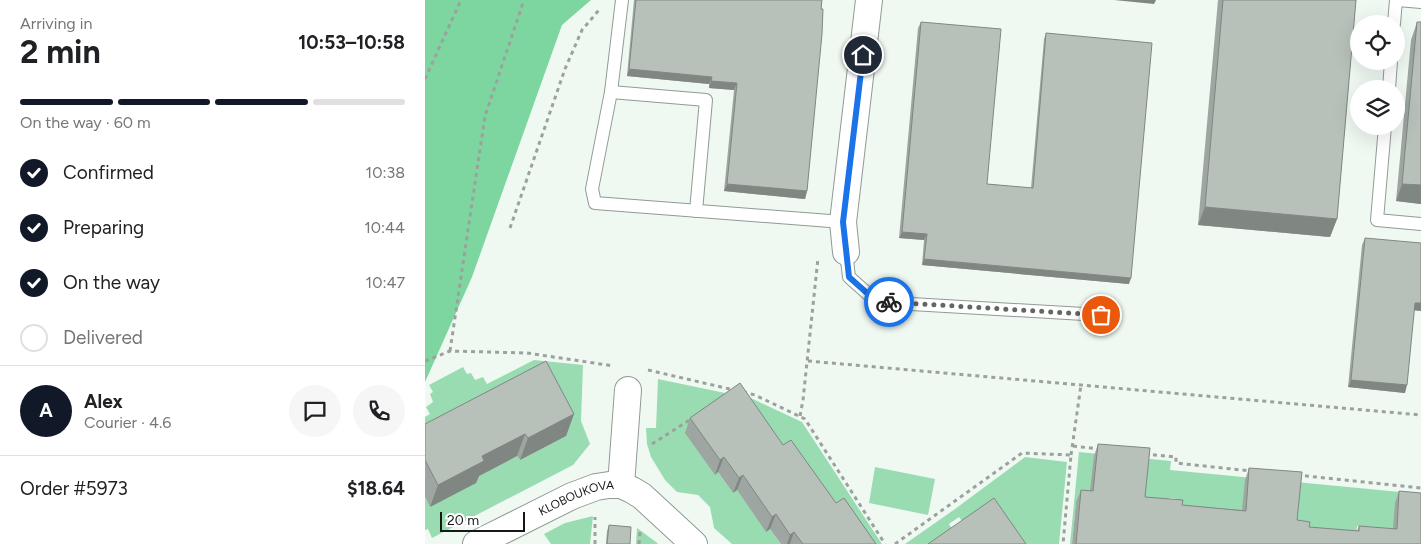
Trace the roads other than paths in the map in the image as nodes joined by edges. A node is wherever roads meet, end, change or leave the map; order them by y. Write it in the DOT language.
graph roads {
  1 [pos="622,0"];
  2 [pos="869,0"];
  3 [pos="1397,0"];
  4 [pos="1421,2"];
  5 [pos="1395,15"];
  6 [pos="611,92"];
  7 [pos="1384,135"];
  8 [pos="696,211"];
  9 [pos="833,221"];
  10 [pos="1421,224"];
  11 [pos="846,252"];
  12 [pos="1101,315"];
  13 [pos="629,379"];
  14 [pos="621,485"];
  15 [pos="476,544"];
  16 [pos="694,544"];
  1 -- 6 [label="lane"];
  2 -- 9 [label="street"];
  3 -- 4 [label="lane"];
  3 -- 5 [label="lane"];
  6 -- 8 [label="lane"];
  6 -- 8 [label="lane"];
  7 -- 10 [label="lane"];
  8 -- 9 [label="lane"];
  9 -- 11 [label="street"];
  11 -- 12 [label="lane"];
  13 -- 14 [label="street"];
  14 -- 15 [label="street, KLOBOUKOVA"];
  14 -- 16 [label="street, KLOBOUKOVA"];
}
